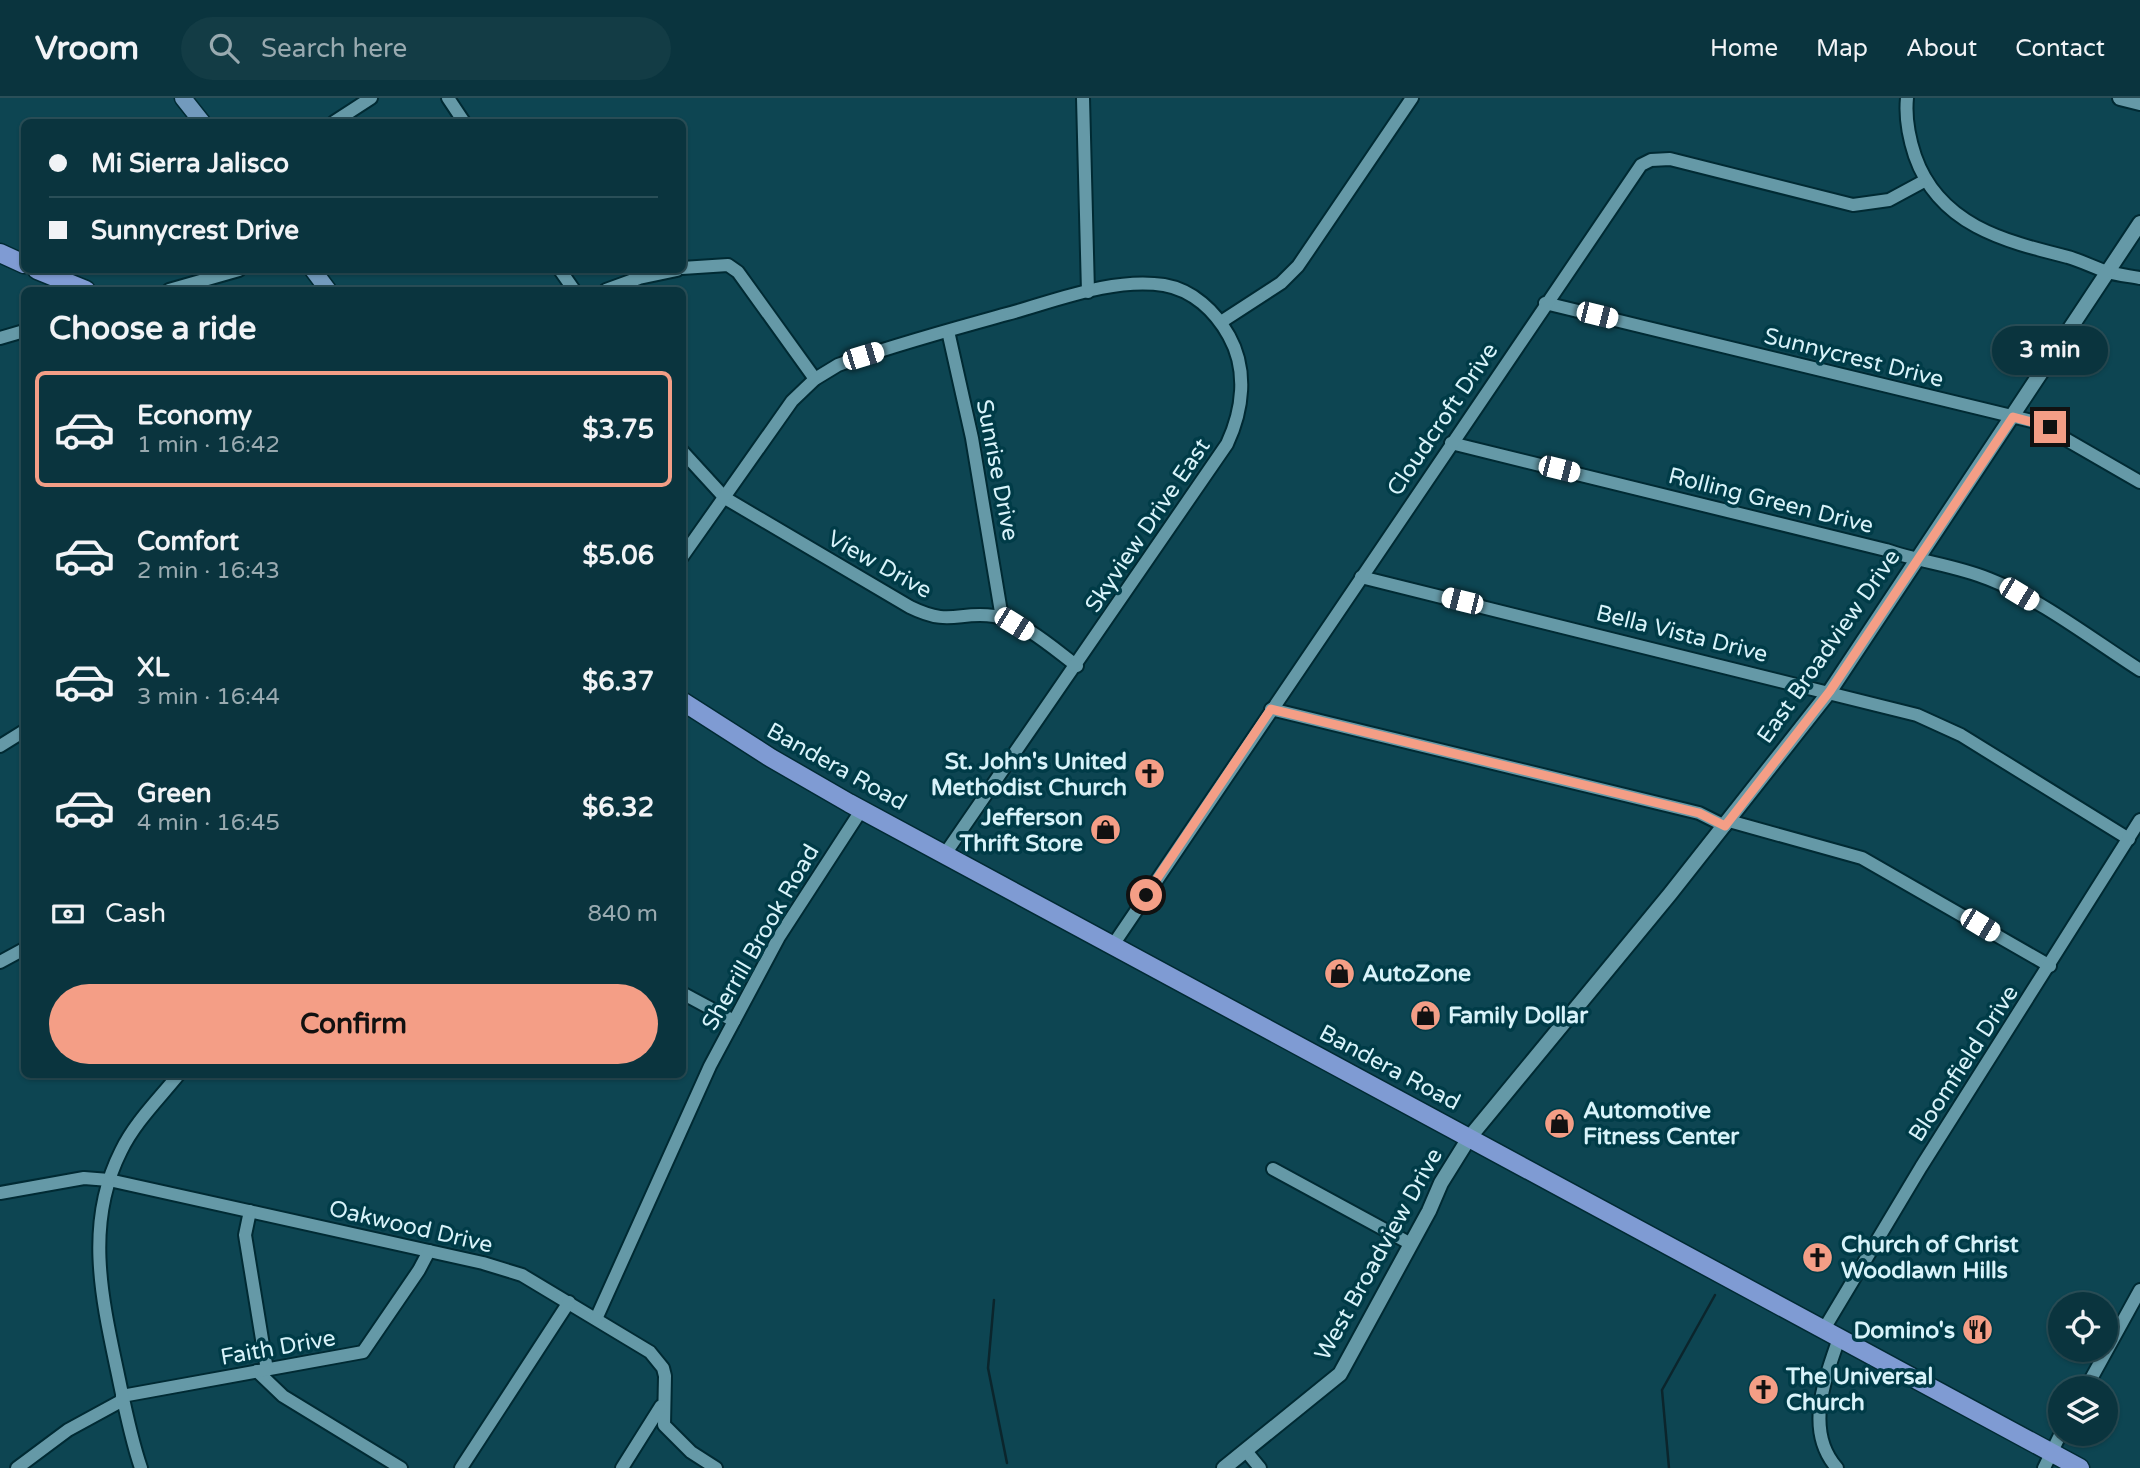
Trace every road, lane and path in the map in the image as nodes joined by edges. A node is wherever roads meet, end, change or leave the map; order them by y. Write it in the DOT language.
graph roads {
  1 [pos="183,98"];
  2 [pos="371,98"];
  3 [pos="448,98"];
  4 [pos="1083,98"];
  5 [pos="1412,98"];
  6 [pos="1907,98"];
  7 [pos="2120,98"];
  8 [pos="2140,103"];
  9 [pos="200,119"];
  10 [pos="339,119"];
  11 [pos="462,119"];
  12 [pos="1926,180"];
  13 [pos="2140,223"];
  14 [pos="0,253"];
  15 [pos="21,263"];
  16 [pos="686,268"];
  17 [pos="2108,272"];
  18 [pos="44,273"];
  19 [pos="228,273"];
  20 [pos="663,273"];
  21 [pos="2140,278"];
  22 [pos="79,287"];
  23 [pos="180,287"];
  24 [pos="614,287"];
  25 [pos="1088,292"];
  26 [pos="1545,303"];
  27 [pos="1221,322"];
  28 [pos="948,331"];
  29 [pos="21,332"];
  30 [pos="0,338"];
  31 [pos="815,379"];
  32 [pos="2013,417"];
  33 [pos="1451,443"];
  34 [pos="686,455"];
  35 [pos="2140,482"];
  36 [pos="725,498"];
  37 [pos="686,552"];
  38 [pos="1915,560"];
  39 [pos="1361,576"];
  40 [pos="1002,618"];
  41 [pos="1077,666"];
  42 [pos="2140,670"];
  43 [pos="1830,691"];
  44 [pos="686,704"];
  45 [pos="1271,709"];
  46 [pos="21,733"];
  47 [pos="0,746"];
  48 [pos="862,809"];
  49 [pos="2140,820"];
  50 [pos="1727,823"];
  51 [pos="2129,839"];
  52 [pos="945,854"];
  53 [pos="1113,945"];
  54 [pos="21,951"];
  55 [pos="0,962"];
  56 [pos="2050,966"];
  57 [pos="686,995"];
  58 [pos="734,1021"];
  59 [pos="176,1078"];
  60 [pos="1469,1138"];
  61 [pos="1273,1169"];
  62 [pos="109,1180"];
  63 [pos="0,1193"];
  64 [pos="250,1211"];
  65 [pos="1411,1244"];
  66 [pos="429,1251"];
  67 [pos="2140,1290"];
  68 [pos="569,1302"];
  69 [pos="596,1319"];
  70 [pos="1831,1334"];
  71 [pos="262,1371"];
  72 [pos="2093,1376"];
  73 [pos="123,1398"];
  74 [pos="662,1405"];
  75 [pos="1246,1451"];
  76 [pos="2047,1460"];
  77 [pos="17,1468"];
  78 [pos="141,1468"];
  79 [pos="401,1468"];
  80 [pos="461,1468"];
  81 [pos="622,1468"];
  82 [pos="716,1468"];
  83 [pos="1224,1468"];
  84 [pos="1260,1468"];
  85 [pos="1837,1468"];
  86 [pos="2080,1468"];
  1 -- 9 [label="main road"];
  2 -- 10 [label="street"];
  3 -- 11 [label="street"];
  4 -- 25 [label="street"];
  5 -- 27 [label="street"];
  6 -- 12 [label="street"];
  7 -- 8 [label="street"];
  12 -- 17 [label="street"];
  12 -- 26 [label="street, Cloudcroft Drive"];
  13 -- 17 [label="street, East Broadview Drive"];
  14 -- 15 [label="main road"];
  16 -- 31 [label="street"];
  17 -- 21 [label="street"];
  17 -- 32 [label="street, East Broadview Drive"];
  18 -- 22 [label="main road"];
  19 -- 23 [label="street"];
  20 -- 24 [label="street"];
  25 -- 27 [label="street, Skyview Drive East"];
  25 -- 28 [label="street, Skyview Drive East"];
  26 -- 32 [label="street, Sunnycrest Drive"];
  26 -- 33 [label="street, Cloudcroft Drive"];
  27 -- 41 [label="street, Skyview Drive East"];
  28 -- 31 [label="street, Skyview Drive East"];
  28 -- 40 [label="street, Sunrise Drive"];
  29 -- 30 [label="street"];
  31 -- 36 [label="street, Skyview Drive East"];
  32 -- 35 [label="street, Sunnycrest Drive"];
  32 -- 38 [label="street, East Broadview Drive"];
  33 -- 38 [label="street, Rolling Green Drive"];
  33 -- 39 [label="street, Cloudcroft Drive"];
  34 -- 36 [label="street, View Drive"];
  36 -- 37 [label="street, Skyview Drive East"];
  36 -- 40 [label="street, View Drive"];
  38 -- 42 [label="street, Rolling Green Drive"];
  38 -- 43 [label="street, East Broadview Drive"];
  39 -- 43 [label="street, Bella Vista Drive"];
  39 -- 45 [label="street, Cloudcroft Drive"];
  40 -- 41 [label="street, View Drive"];
  41 -- 52 [label="street, Skyview Drive East"];
  43 -- 50 [label="street, East Broadview Drive"];
  43 -- 51 [label="street, Bella Vista Drive"];
  44 -- 48 [label="main road, Bandera Road"];
  45 -- 50 [label="street"];
  45 -- 53 [label="street, Cloudcroft Drive"];
  46 -- 47 [label="street"];
  48 -- 52 [label="main road, Bandera Road"];
  48 -- 58 [label="street, Sherrill Brook Road"];
  49 -- 51 [label="street, Bloomfield Drive"];
  50 -- 56 [label="street"];
  50 -- 60 [label="street, East Broadview Drive"];
  51 -- 56 [label="street, Bloomfield Drive"];
  52 -- 53 [label="main road, Bandera Road"];
  53 -- 60 [label="main road, Bandera Road"];
  54 -- 55 [label="street"];
  56 -- 70 [label="street, Bloomfield Drive"];
  57 -- 58 [label="street"];
  58 -- 69 [label="street, Sherrill Brook Road"];
  59 -- 62 [label="street"];
  60 -- 65 [label="street, West Broadview Drive"];
  60 -- 70 [label="main road, Bandera Road"];
  61 -- 65 [label="street"];
  62 -- 63 [label="street, Oakwood Drive"];
  62 -- 64 [label="street, Oakwood Drive"];
  62 -- 73 [label="street"];
  64 -- 66 [label="street, Oakwood Drive"];
  64 -- 71 [label="street"];
  65 -- 75 [label="street, West Broadview Drive"];
  66 -- 68 [label="street, Oakwood Drive"];
  66 -- 71 [label="street, Faith Drive"];
  67 -- 72 [label="street"];
  68 -- 69 [label="street, Oakwood Drive"];
  68 -- 80 [label="street"];
  69 -- 74 [label="street, Oakwood Drive"];
  70 -- 76 [label="main road, Bandera Road"];
  70 -- 85 [label="street, Bloomfield Drive"];
  71 -- 73 [label="street, Faith Drive"];
  71 -- 79 [label="street"];
  73 -- 77 [label="street, Faith Drive"];
  73 -- 78 [label="street"];
  74 -- 81 [label="street"];
  74 -- 82 [label="street, Oakwood Drive"];
  75 -- 83 [label="street, West Broadview Drive"];
  75 -- 84 [label="street"];
  76 -- 86 [label="main road, Bandera Road"];
}
